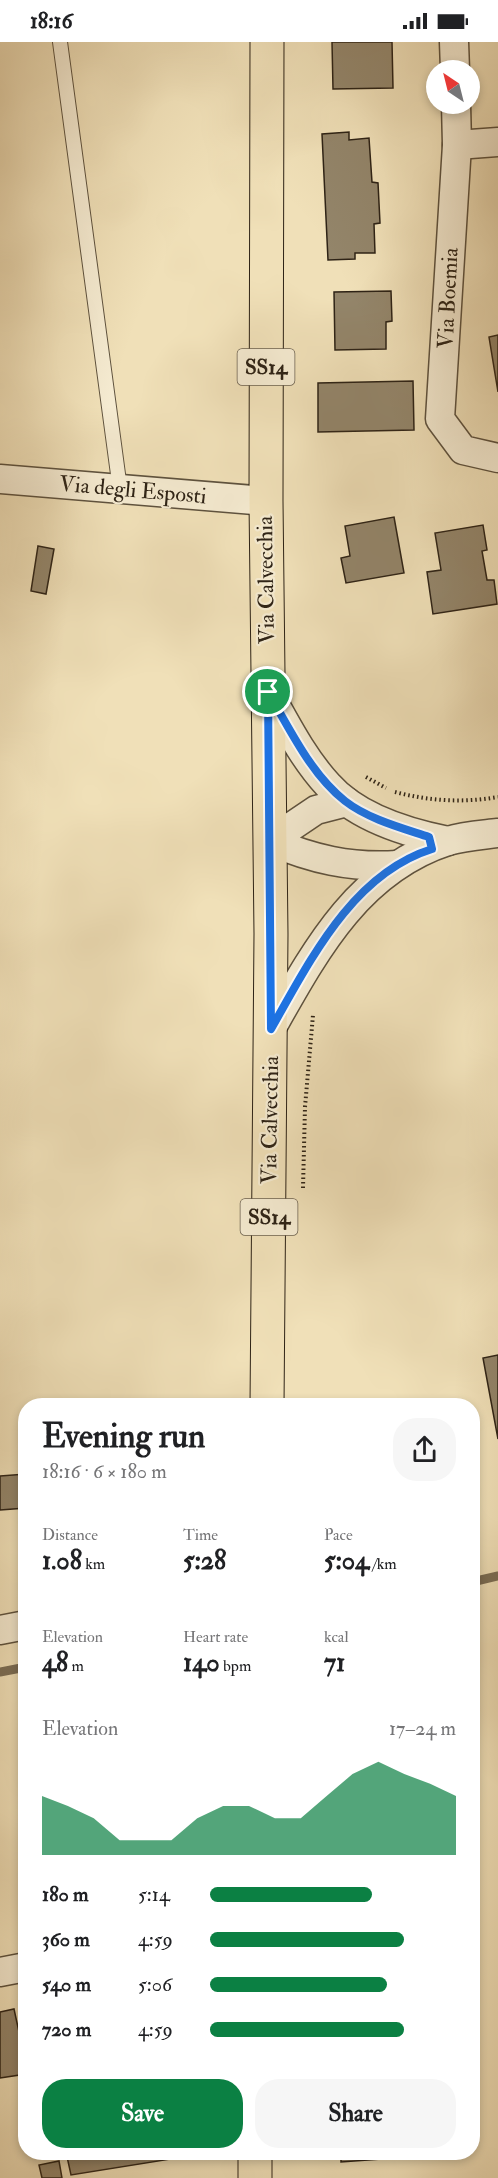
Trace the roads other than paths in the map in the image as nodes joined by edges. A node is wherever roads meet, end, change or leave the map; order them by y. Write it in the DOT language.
graph roads {
  1 [pos="60,42"];
  2 [pos="267,42"];
  3 [pos="454,42"];
  4 [pos="455,60"];
  5 [pos="456,114"];
  6 [pos="498,142"];
  7 [pos="457,145"];
  8 [pos="498,458"];
  9 [pos="0,479"];
  10 [pos="120,489"];
  11 [pos="266,501"];
  12 [pos="268,692"];
  13 [pos="347,802"];
  14 [pos="498,833"];
  15 [pos="270,841"];
  16 [pos="448,841"];
  17 [pos="397,865"];
  18 [pos="271,1029"];
  19 [pos="267,1398"];
  20 [pos="18,1627"];
  21 [pos="0,1630"];
  22 [pos="18,1969"];
  23 [pos="0,1972"];
  24 [pos="255,2160"];
  25 [pos="255,2178"];
  1 -- 10 [label="lane"];
  2 -- 11 [label="main road, Via Calvecchia / SS14"];
  3 -- 4 [label="street"];
  5 -- 7 [label="street, Via Boemia"];
  6 -- 7 [label="street"];
  7 -- 8 [label="street, Via Boemia"];
  9 -- 10 [label="street, Via degli Esposti"];
  10 -- 11 [label="street, Via degli Esposti"];
  11 -- 12 [label="main road, Via Calvecchia / SS14"];
  12 -- 13 [label="street"];
  12 -- 15 [label="main road, Via Calvecchia / SS14"];
  13 -- 15 [label="street"];
  13 -- 16 [label="street"];
  14 -- 16 [label="street"];
  15 -- 17 [label="street"];
  15 -- 18 [label="main road, Via Calvecchia / SS14"];
  16 -- 17 [label="street"];
  17 -- 18 [label="street"];
  18 -- 19 [label="main road, Via Calvecchia / SS14"];
  20 -- 21 [label="street"];
  22 -- 23 [label="street"];
  24 -- 25 [label="main road"];
}
